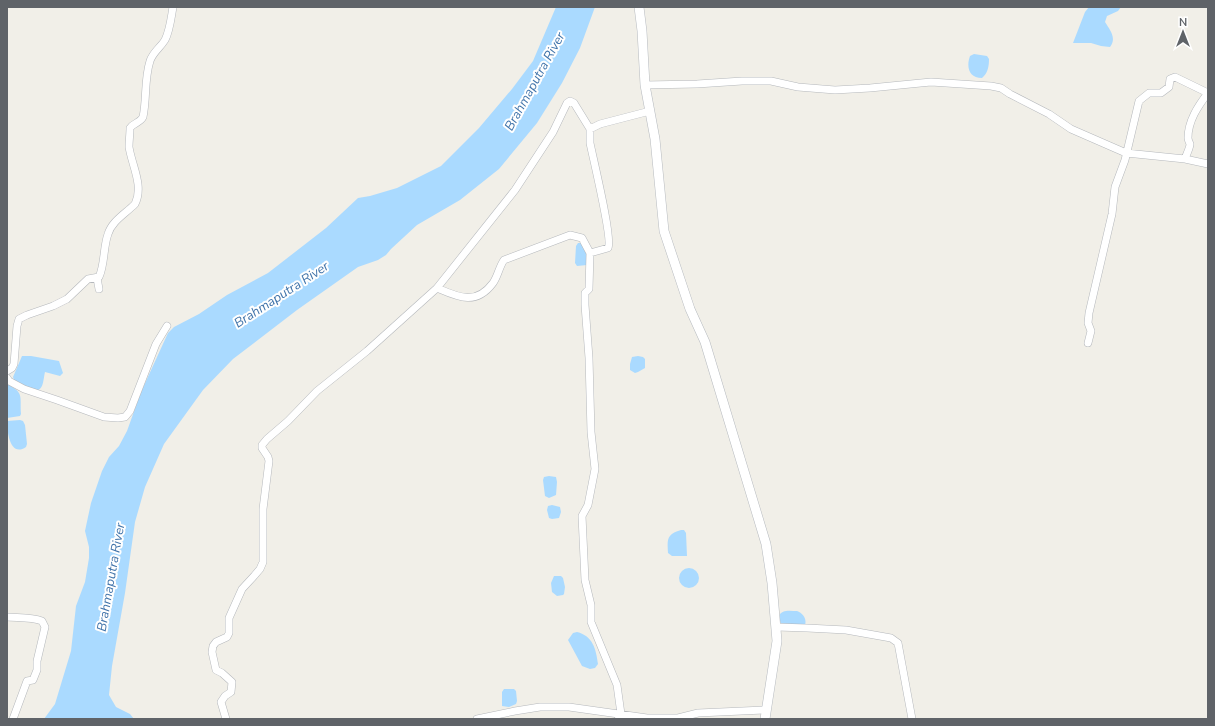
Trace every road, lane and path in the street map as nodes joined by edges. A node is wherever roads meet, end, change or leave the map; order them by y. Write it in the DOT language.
graph roads {
  1 [pos="174,7"];
  2 [pos="639,7"];
  3 [pos="645,85"];
  4 [pos="1208,93"];
  5 [pos="650,111"];
  6 [pos="590,129"];
  7 [pos="1126,153"];
  8 [pos="1185,159"];
  9 [pos="1208,164"];
  10 [pos="590,253"];
  11 [pos="97,278"];
  12 [pos="437,288"];
  13 [pos="99,289"];
  14 [pos="167,326"];
  15 [pos="1088,343"];
  16 [pos="7,371"];
  17 [pos="7,378"];
  18 [pos="7,617"];
  19 [pos="777,628"];
  20 [pos="765,714"];
  21 [pos="620,717"];
  22 [pos="13,719"];
  23 [pos="226,719"];
  24 [pos="477,719"];
  25 [pos="912,719"];
  1 -- 11 [label="street"];
  2 -- 3 [label="street"];
  3 -- 5 [label="street"];
  3 -- 7 [label="street"];
  4 -- 7 [label="street"];
  4 -- 8 [label="street"];
  5 -- 6 [label="street"];
  5 -- 19 [label="street"];
  6 -- 10 [label="street"];
  6 -- 12 [label="street"];
  7 -- 8 [label="street"];
  7 -- 15 [label="street"];
  8 -- 9 [label="street"];
  10 -- 12 [label="street"];
  10 -- 21 [label="street"];
  11 -- 13 [label="street"];
  11 -- 16 [label="street"];
  12 -- 23 [label="street"];
  14 -- 17 [label="street"];
  18 -- 22 [label="street"];
  19 -- 20 [label="street"];
  19 -- 25 [label="street"];
  20 -- 21 [label="street"];
  21 -- 24 [label="street"];
}
